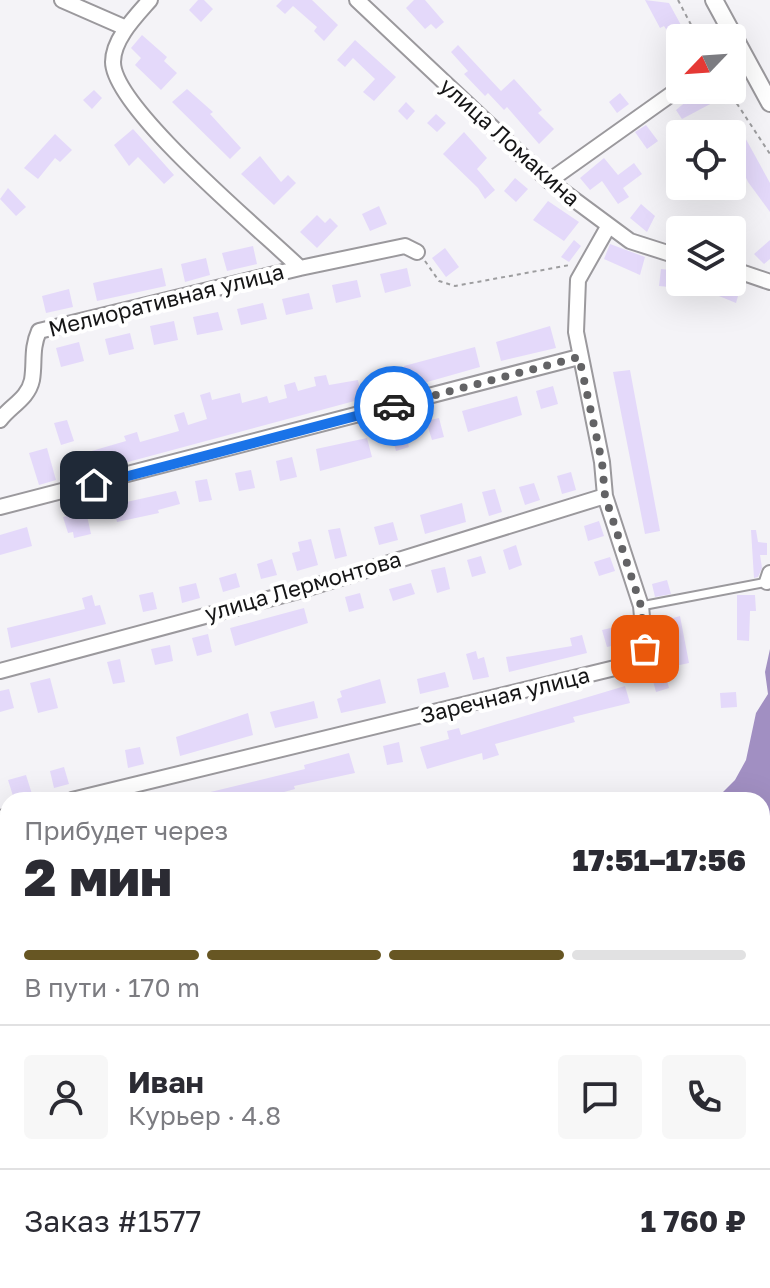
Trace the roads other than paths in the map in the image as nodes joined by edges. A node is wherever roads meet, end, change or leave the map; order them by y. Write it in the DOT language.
graph roads {
  1 [pos="62,0"];
  2 [pos="150,0"];
  3 [pos="357,0"];
  4 [pos="714,0"];
  5 [pos="725,24"];
  6 [pos="126,28"];
  7 [pos="746,64"];
  8 [pos="666,98"];
  9 [pos="770,103"];
  10 [pos="549,181"];
  11 [pos="608,227"];
  12 [pos="417,252"];
  13 [pos="666,253"];
  14 [pos="300,268"];
  15 [pos="746,274"];
  16 [pos="770,282"];
  17 [pos="579,357"];
  18 [pos="0,420"];
  19 [pos="605,496"];
  20 [pos="0,507"];
  21 [pos="769,578"];
  22 [pos="641,606"];
  23 [pos="0,671"];
  24 [pos="105,792"];
  1 -- 6 [label="street"];
  2 -- 6 [label="street"];
  3 -- 10 [label="street, улица Ломакина"];
  4 -- 5 [label="street"];
  6 -- 14 [label="street, Мелиоративная улица"];
  7 -- 9 [label="street"];
  8 -- 10 [label="street"];
  10 -- 11 [label="street, улица Ломакина"];
  11 -- 13 [label="street, улица Ломакина"];
  11 -- 17 [label="street, Заречная улица"];
  12 -- 14 [label="street, Мелиоративная улица"];
  14 -- 18 [label="street, Мелиоративная улица"];
  15 -- 16 [label="street"];
  17 -- 19 [label="street, Заречная улица"];
  17 -- 20 [label="street"];
  19 -- 22 [label="street, Заречная улица"];
  19 -- 23 [label="street, улица Лермонтова"];
  21 -- 22 [label="lane"];
  22 -- 24 [label="street, Заречная улица"];
}
